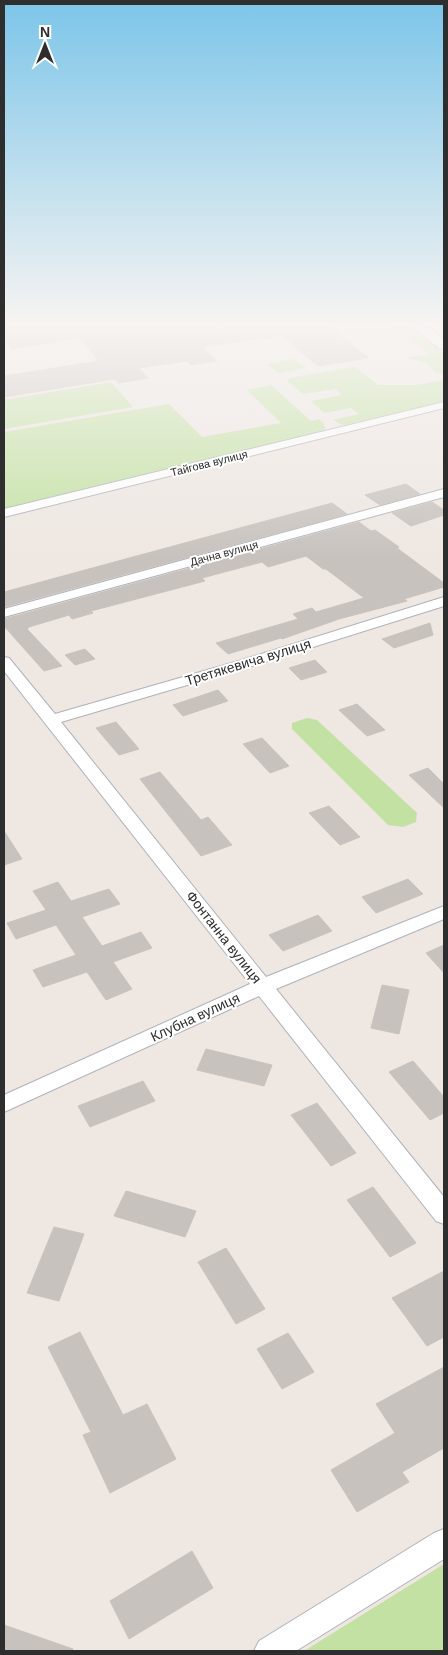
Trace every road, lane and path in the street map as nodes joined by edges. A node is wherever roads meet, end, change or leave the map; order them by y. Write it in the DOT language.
graph roads {
  1 [pos="444,405"];
  2 [pos="444,493"];
  3 [pos="4,513"];
  4 [pos="444,601"];
  5 [pos="4,613"];
  6 [pos="4,661"];
  7 [pos="52,720"];
  8 [pos="444,912"];
  9 [pos="263,986"];
  10 [pos="4,1104"];
  11 [pos="444,1214"];
  12 [pos="444,1543"];
  13 [pos="269,1651"];
  1 -- 3 [label="street, Тайгова вулиця"];
  2 -- 5 [label="street, Дачна вулиця"];
  4 -- 7 [label="street, Третякевича вулиця"];
  6 -- 7 [label="street, Фонтанна вулиця"];
  7 -- 9 [label="street, Фонтанна вулиця"];
  8 -- 9 [label="street, Клубна вулиця"];
  9 -- 10 [label="street, Клубна вулиця"];
  9 -- 11 [label="street, Фонтанна вулиця"];
  12 -- 13 [label="street"];
}
